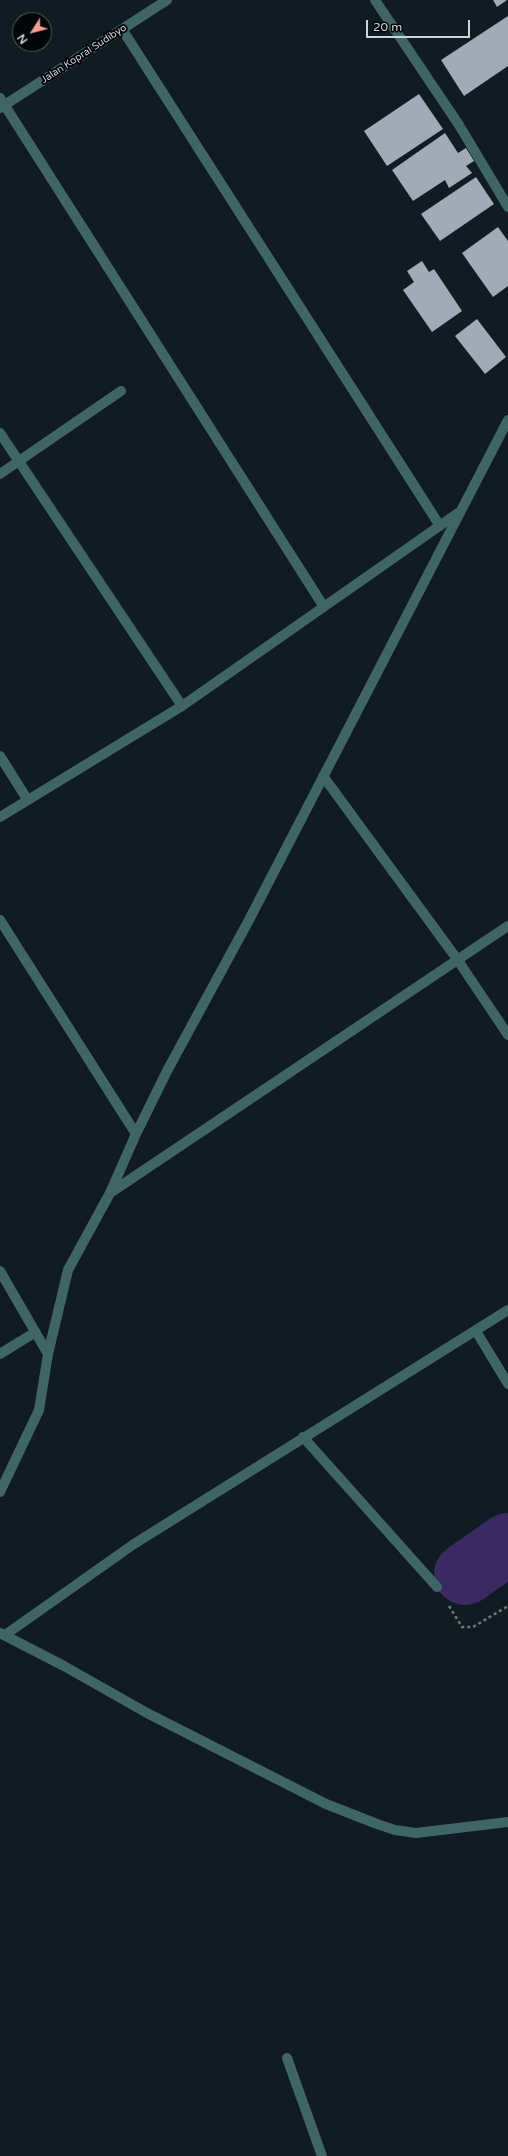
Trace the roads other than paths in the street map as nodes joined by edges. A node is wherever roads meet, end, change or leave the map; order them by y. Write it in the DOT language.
graph roads {
  1 [pos="167,0"];
  2 [pos="375,0"];
  3 [pos="122,29"];
  4 [pos="2,104"];
  5 [pos="508,207"];
  6 [pos="121,391"];
  7 [pos="508,420"];
  8 [pos="0,433"];
  9 [pos="18,462"];
  10 [pos="0,474"];
  11 [pos="460,512"];
  12 [pos="440,526"];
  13 [pos="324,607"];
  14 [pos="182,706"];
  15 [pos="0,756"];
  16 [pos="323,776"];
  17 [pos="27,799"];
  18 [pos="0,817"];
  19 [pos="0,920"];
  20 [pos="508,926"];
  21 [pos="458,959"];
  22 [pos="508,1035"];
  23 [pos="136,1134"];
  24 [pos="110,1193"];
  25 [pos="0,1271"];
  26 [pos="508,1310"];
  27 [pos="476,1331"];
  28 [pos="34,1333"];
  29 [pos="0,1354"];
  30 [pos="48,1354"];
  31 [pos="508,1384"];
  32 [pos="303,1437"];
  33 [pos="0,1492"];
  34 [pos="437,1587"];
  35 [pos="2,1634"];
  36 [pos="508,1822"];
  37 [pos="287,2058"];
  38 [pos="322,2156"];
  1 -- 3 [label="street, Jalan Kopral Sudibyo"];
  2 -- 5 [label="street"];
  3 -- 4 [label="street, Jalan Kopral Sudibyo"];
  3 -- 12 [label="street"];
  4 -- 13 [label="street"];
  6 -- 9 [label="street"];
  7 -- 11 [label="street"];
  8 -- 9 [label="street"];
  9 -- 10 [label="street"];
  9 -- 14 [label="street"];
  11 -- 12 [label="street"];
  11 -- 16 [label="street"];
  12 -- 13 [label="street"];
  13 -- 14 [label="street"];
  14 -- 17 [label="street"];
  15 -- 17 [label="street"];
  16 -- 21 [label="street"];
  16 -- 23 [label="street"];
  17 -- 18 [label="street"];
  19 -- 23 [label="street"];
  20 -- 21 [label="street"];
  21 -- 22 [label="street"];
  21 -- 24 [label="street"];
  23 -- 24 [label="street"];
  24 -- 30 [label="street"];
  25 -- 28 [label="street"];
  26 -- 27 [label="street"];
  27 -- 31 [label="street"];
  27 -- 32 [label="street"];
  28 -- 29 [label="street"];
  28 -- 30 [label="street"];
  30 -- 33 [label="street"];
  32 -- 34 [label="street"];
  32 -- 35 [label="street"];
  35 -- 36 [label="street"];
  37 -- 38 [label="street"];
}
